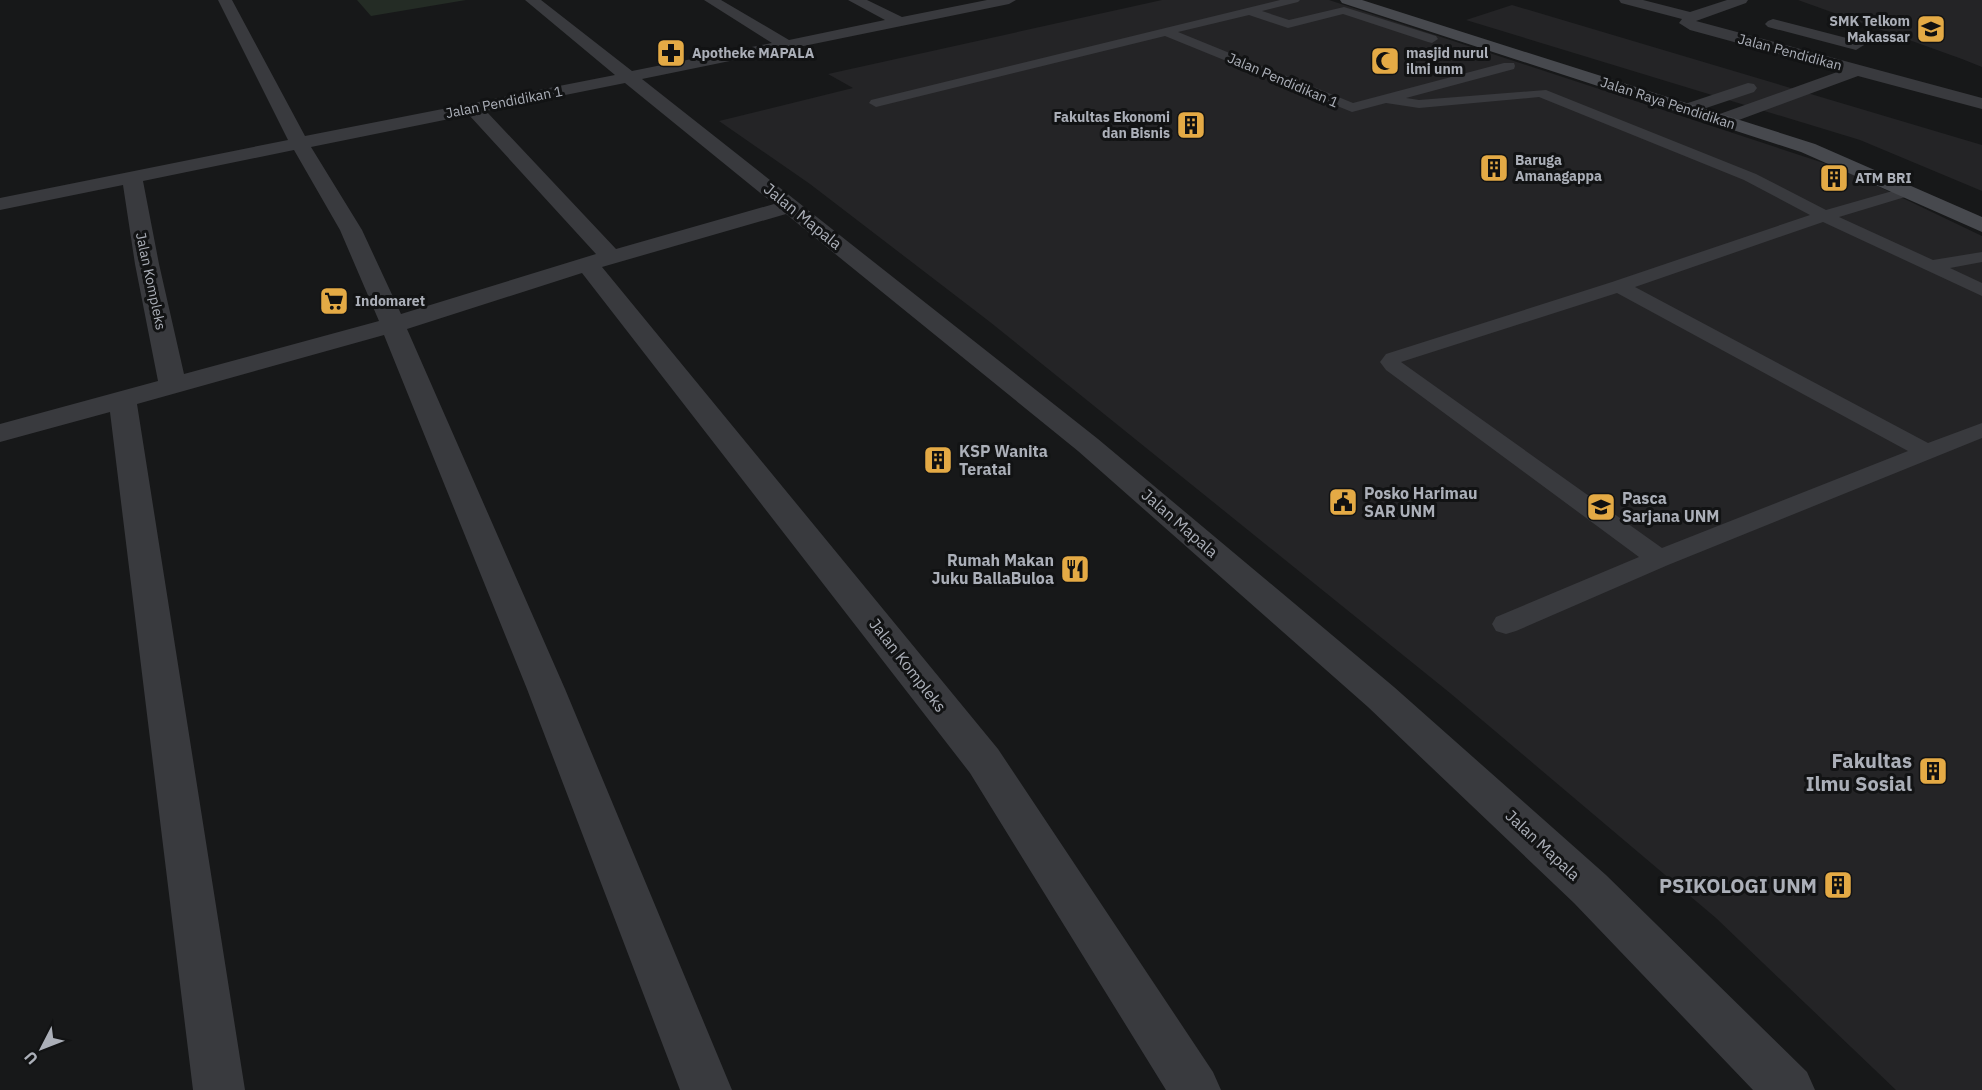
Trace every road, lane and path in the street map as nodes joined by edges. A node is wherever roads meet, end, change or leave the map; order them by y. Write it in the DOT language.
graph roads {
  1 [pos="225,0"];
  2 [pos="532,0"];
  3 [pos="711,0"];
  4 [pos="855,0"];
  5 [pos="1294,0"];
  6 [pos="1626,0"];
  7 [pos="1741,0"];
  8 [pos="1002,1"];
  9 [pos="1346,5"];
  10 [pos="1381,6"];
  11 [pos="1714,9"];
  12 [pos="1249,11"];
  13 [pos="1364,16"];
  14 [pos="1691,17"];
  15 [pos="900,22"];
  16 [pos="1164,31"];
  17 [pos="1432,39"];
  18 [pos="787,45"];
  19 [pos="1856,45"];
  20 [pos="1824,61"];
  21 [pos="1509,66"];
  22 [pos="1859,70"];
  23 [pos="1793,72"];
  24 [pos="628,77"];
  25 [pos="1762,83"];
  26 [pos="1387,99"];
  27 [pos="876,103"];
  28 [pos="1982,104"];
  29 [pos="1696,106"];
  30 [pos="473,108"];
  31 [pos="1739,114"];
  32 [pos="1720,120"];
  33 [pos="299,143"];
  34 [pos="1855,150"];
  35 [pos="132,177"];
  36 [pos="1909,191"];
  37 [pos="0,204"];
  38 [pos="791,206"];
  39 [pos="1824,216"];
  40 [pos="1982,225"];
  41 [pos="1982,257"];
  42 [pos="599,261"];
  43 [pos="1931,266"];
  44 [pos="1619,286"];
  45 [pos="1982,290"];
  46 [pos="393,325"];
  47 [pos="173,385"];
  48 [pos="122,399"];
  49 [pos="1982,430"];
  50 [pos="0,433"];
  51 [pos="1929,453"];
  52 [pos="1659,559"];
  53 [pos="1506,624"];
  54 [pos="219,1090"];
  55 [pos="706,1090"];
  56 [pos="1196,1090"];
  57 [pos="1789,1090"];
  1 -- 33 [label="street"];
  2 -- 24 [label="street, Jalan Mapala"];
  3 -- 18 [label="street"];
  4 -- 15 [label="street"];
  5 -- 12 [label="lane"];
  6 -- 14 [label="street, Jalan Pendidikan"];
  7 -- 11 [label="street"];
  8 -- 15 [label="street, Jalan Pendidikan 1"];
  9 -- 10 [label="street, Jalan Raya Pendidikan"];
  9 -- 12 [label="lane"];
  9 -- 13 [label="lane"];
  10 -- 13 [label="lane"];
  10 -- 29 [label="street, Jalan Raya Pendidikan"];
  11 -- 14 [label="street"];
  11 -- 19 [label="street"];
  12 -- 16 [label="lane"];
  13 -- 17 [label="lane"];
  14 -- 20 [label="street, Jalan Pendidikan"];
  15 -- 18 [label="street, Jalan Pendidikan 1"];
  16 -- 26 [label="lane, Jalan Pendidikan 1"];
  16 -- 27 [label="lane"];
  18 -- 24 [label="street, Jalan Pendidikan 1"];
  20 -- 22 [label="street, Jalan Pendidikan"];
  20 -- 23 [label="street"];
  21 -- 26 [label="lane, Jalan Pendidikan 1"];
  22 -- 28 [label="street"];
  22 -- 31 [label="street, Jalan Pendidikan"];
  24 -- 30 [label="street, Jalan Pendidikan 1"];
  24 -- 38 [label="street, Jalan Mapala"];
  25 -- 29 [label="street"];
  26 -- 39 [label="lane"];
  29 -- 31 [label="street, Jalan Raya Pendidikan"];
  29 -- 32 [label="street, Jalan Raya Pendidikan"];
  30 -- 33 [label="street, Jalan Pendidikan 1"];
  30 -- 42 [label="street, Jalan Kompleks"];
  31 -- 32 [label="street, Jalan Pendidikan"];
  31 -- 34 [label="street, Jalan Raya Pendidikan"];
  32 -- 36 [label="street, Jalan Raya Pendidikan"];
  33 -- 35 [label="street, Jalan Pendidikan 1"];
  33 -- 46 [label="street"];
  35 -- 37 [label="street, Jalan Pendidikan 1"];
  35 -- 47 [label="street, Jalan Kompleks"];
  36 -- 39 [label="lane"];
  36 -- 40 [label="street, Jalan Raya Pendidikan"];
  38 -- 42 [label="street"];
  38 -- 57 [label="street, Jalan Mapala"];
  39 -- 43 [label="lane"];
  39 -- 44 [label="lane"];
  41 -- 43 [label="lane"];
  42 -- 46 [label="street"];
  42 -- 56 [label="street, Jalan Kompleks"];
  43 -- 45 [label="lane"];
  44 -- 51 [label="lane"];
  44 -- 52 [label="lane"];
  46 -- 47 [label="street"];
  46 -- 55 [label="street"];
  47 -- 48 [label="street"];
  48 -- 50 [label="street"];
  48 -- 54 [label="street"];
  49 -- 51 [label="lane"];
  51 -- 52 [label="lane"];
  52 -- 53 [label="lane"];
}
